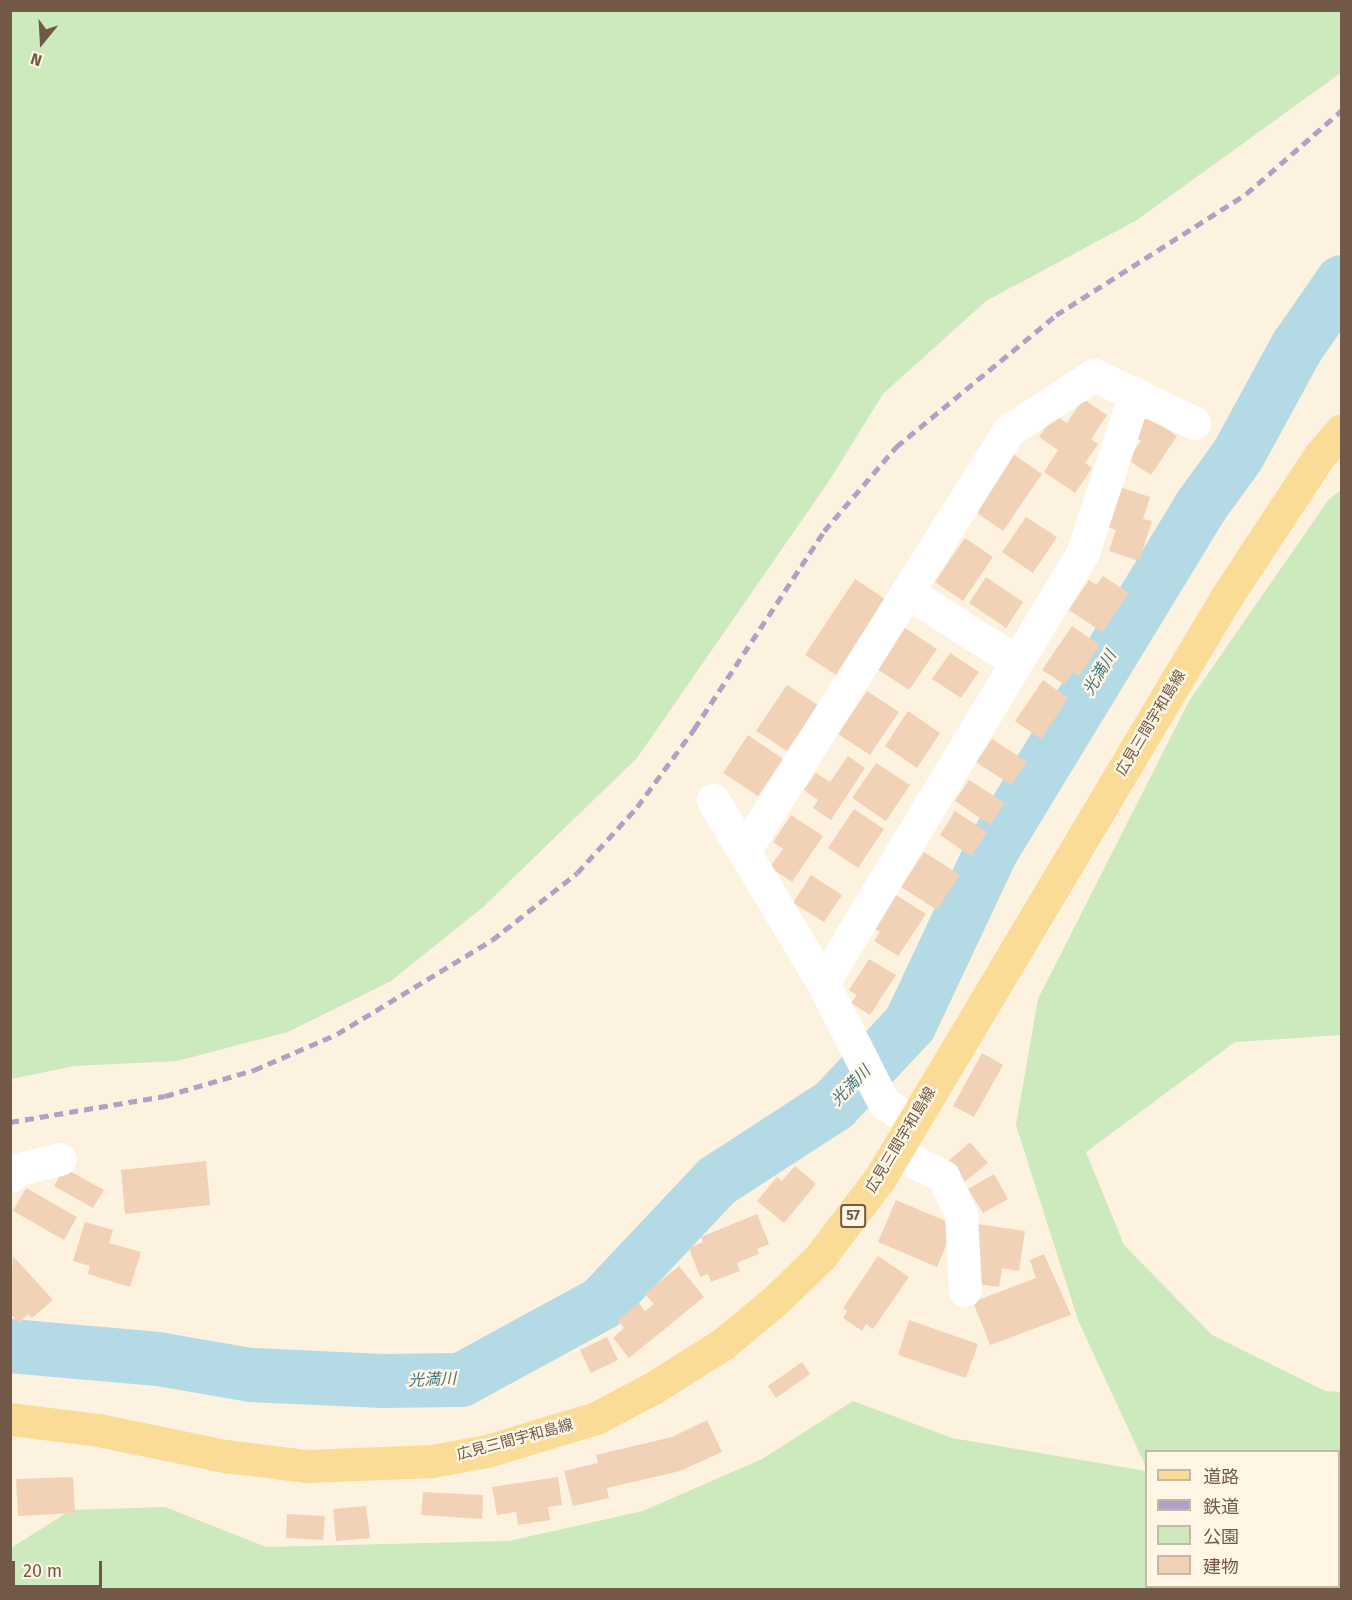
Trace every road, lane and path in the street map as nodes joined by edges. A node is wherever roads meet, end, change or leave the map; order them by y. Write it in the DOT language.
graph roads {
  1 [pos="1135,393"];
  2 [pos="1194,423"];
  3 [pos="1341,430"];
  4 [pos="907,592"];
  5 [pos="1017,662"];
  6 [pos="713,800"];
  7 [pos="744,851"];
  8 [pos="823,983"];
  9 [pos="912,1121"];
  10 [pos="894,1152"];
  11 [pos="60,1160"];
  12 [pos="10,1176"];
  13 [pos="965,1290"];
  14 [pos="10,1419"];
  1 -- 2 [label="street"];
  1 -- 4 [label="street"];
  1 -- 5 [label="street"];
  3 -- 9 [label="main road, 広見三間宇和島線 / 57"];
  4 -- 5 [label="street"];
  4 -- 7 [label="street"];
  5 -- 8 [label="street"];
  6 -- 7 [label="street"];
  7 -- 8 [label="street"];
  8 -- 9 [label="street"];
  9 -- 10 [label="main road, 広見三間宇和島線 / 57"];
  10 -- 13 [label="street"];
  10 -- 14 [label="main road, 広見三間宇和島線 / 57"];
  11 -- 12 [label="street"];
}
